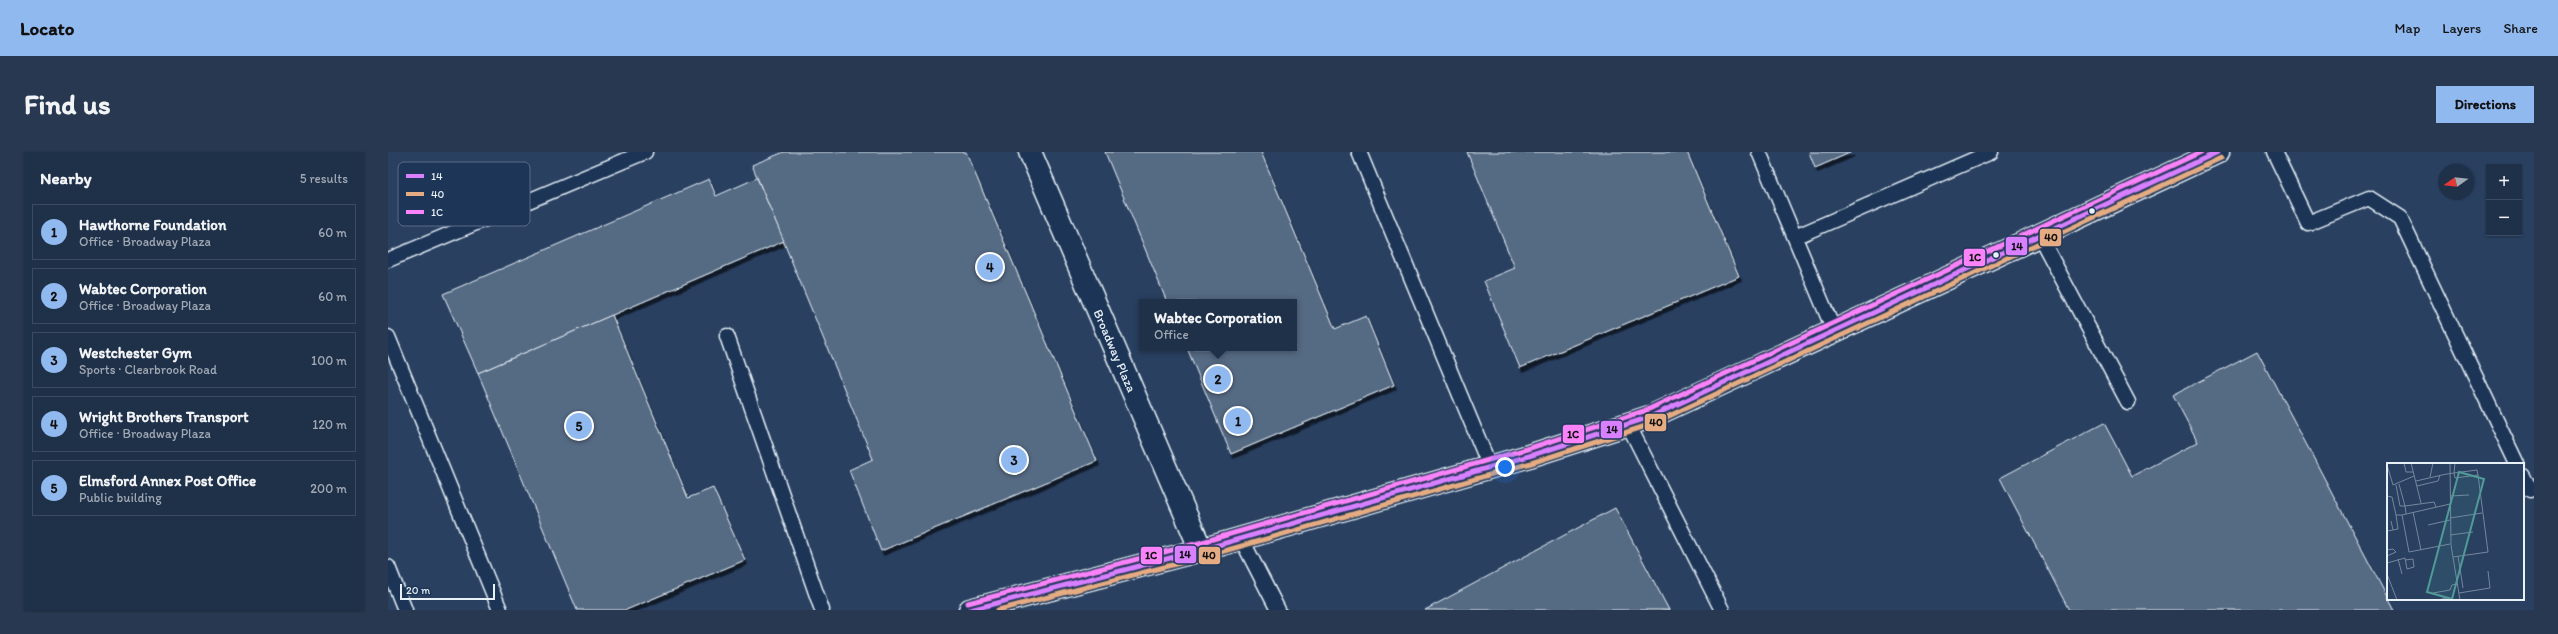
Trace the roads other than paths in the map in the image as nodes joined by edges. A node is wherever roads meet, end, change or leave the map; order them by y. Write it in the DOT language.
graph roads {
  1 [pos="646,152"];
  2 [pos="1030,152"];
  3 [pos="1360,152"];
  4 [pos="1759,152"];
  5 [pos="1991,152"];
  6 [pos="2218,152"];
  7 [pos="2274,152"];
  8 [pos="530,201"];
  9 [pos="469,226"];
  10 [pos="2039,234"];
  11 [pos="1795,237"];
  12 [pos="388,260"];
  13 [pos="1834,331"];
  14 [pos="727,336"];
  15 [pos="388,337"];
  16 [pos="2128,402"];
  17 [pos="1628,424"];
  18 [pos="2517,463"];
  19 [pos="1490,467"];
  20 [pos="2524,478"];
  21 [pos="2530,490"];
  22 [pos="1241,538"];
  23 [pos="1201,550"];
  24 [pos="388,567"];
  25 [pos="406,610"];
  26 [pos="500,610"];
  27 [pos="822,610"];
  28 [pos="971,610"];
  29 [pos="1278,610"];
  30 [pos="1722,610"];
  1 -- 8 [label="lane"];
  2 -- 23 [label="street, Broadway Plaza"];
  3 -- 19 [label="lane"];
  4 -- 11 [label="lane"];
  5 -- 11 [label="lane"];
  6 -- 10 [label="street"];
  7 -- 18 [label="lane"];
  9 -- 12 [label="lane"];
  10 -- 13 [label="street"];
  10 -- 16 [label="lane"];
  11 -- 13 [label="lane"];
  13 -- 17 [label="street"];
  14 -- 27 [label="lane"];
  15 -- 26 [label="lane"];
  17 -- 19 [label="street"];
  17 -- 30 [label="lane"];
  19 -- 22 [label="street"];
  20 -- 21 [label="lane"];
  22 -- 23 [label="street"];
  22 -- 29 [label="lane"];
  23 -- 28 [label="street"];
  24 -- 25 [label="lane"];
}
